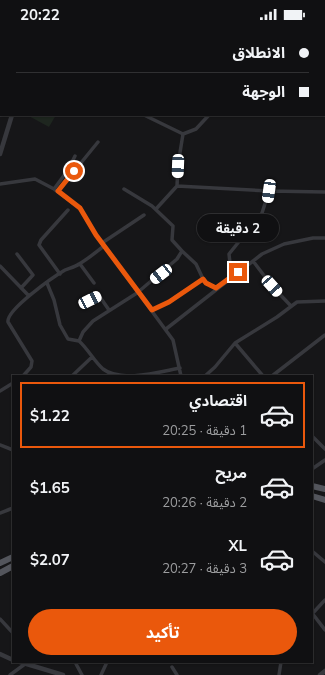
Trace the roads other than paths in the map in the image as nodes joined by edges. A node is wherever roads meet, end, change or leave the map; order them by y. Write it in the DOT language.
graph roads {
  1 [pos="12,116"];
  2 [pos="146,116"];
  3 [pos="208,116"];
  4 [pos="183,134"];
  5 [pos="98,142"];
  6 [pos="0,154"];
  7 [pos="74,156"];
  8 [pos="0,184"];
  9 [pos="177,186"];
  10 [pos="124,189"];
  11 [pos="56,190"];
  12 [pos="269,191"];
  13 [pos="325,192"];
  14 [pos="156,209"];
  15 [pos="68,210"];
  16 [pos="144,215"];
  17 [pos="325,238"];
  18 [pos="103,245"];
  19 [pos="182,251"];
  20 [pos="17,254"];
  21 [pos="253,261"];
  22 [pos="80,264"];
  23 [pos="0,266"];
  24 [pos="238,272"];
  25 [pos="60,274"];
  26 [pos="203,279"];
  27 [pos="47,283"];
  28 [pos="94,283"];
  29 [pos="21,288"];
  30 [pos="216,288"];
  31 [pos="137,293"];
  32 [pos="29,296"];
  33 [pos="325,301"];
  34 [pos="83,304"];
  35 [pos="291,306"];
  36 [pos="109,310"];
  37 [pos="152,310"];
  38 [pos="166,329"];
  39 [pos="325,335"];
  40 [pos="79,341"];
  41 [pos="235,343"];
  42 [pos="92,356"];
  43 [pos="180,368"];
  44 [pos="23,375"];
  45 [pos="73,375"];
  46 [pos="119,375"];
  47 [pos="131,375"];
  48 [pos="181,375"];
  49 [pos="206,375"];
  50 [pos="262,375"];
  51 [pos="273,375"];
  52 [pos="12,384"];
  53 [pos="0,391"];
  54 [pos="313,437"];
  55 [pos="0,445"];
  56 [pos="325,449"];
  57 [pos="12,450"];
  58 [pos="325,460"];
  59 [pos="313,468"];
  60 [pos="313,486"];
  61 [pos="325,489"];
  62 [pos="313,496"];
  63 [pos="325,500"];
  64 [pos="12,508"];
  65 [pos="0,514"];
  66 [pos="313,552"];
  67 [pos="12,557"];
  68 [pos="325,562"];
  69 [pos="0,563"];
  70 [pos="12,567"];
  71 [pos="0,573"];
  72 [pos="325,600"];
  73 [pos="313,613"];
  74 [pos="313,615"];
  75 [pos="0,619"];
  76 [pos="325,630"];
  77 [pos="12,632"];
  78 [pos="0,654"];
  79 [pos="12,660"];
  80 [pos="22,663"];
  81 [pos="76,663"];
  82 [pos="107,663"];
  83 [pos="281,663"];
  84 [pos="172,667"];
  85 [pos="325,671"];
  86 [pos="10,675"];
  87 [pos="63,675"];
  88 [pos="82,675"];
  89 [pos="101,675"];
  90 [pos="177,675"];
  91 [pos="279,675"];
  92 [pos="320,675"];
  1 -- 6 [label="street"];
  2 -- 4 [label="street"];
  3 -- 4 [label="street"];
  4 -- 9 [label="street"];
  5 -- 11 [label="street"];
  7 -- 11 [label="street"];
  8 -- 11 [label="street"];
  9 -- 12 [label="street"];
  9 -- 14 [label="street"];
  10 -- 14 [label="street"];
  11 -- 18 [label="street"];
  12 -- 13 [label="street"];
  12 -- 24 [label="street"];
  14 -- 19 [label="street"];
  15 -- 25 [label="street"];
  16 -- 18 [label="street"];
  17 -- 21 [label="street"];
  18 -- 22 [label="street"];
  18 -- 31 [label="street"];
  19 -- 26 [label="street"];
  19 -- 31 [label="street"];
  20 -- 29 [label="street"];
  21 -- 24 [label="street"];
  21 -- 35 [label="street"];
  22 -- 25 [label="street"];
  22 -- 28 [label="street"];
  23 -- 29 [label="street"];
  24 -- 30 [label="street"];
  25 -- 27 [label="street"];
  26 -- 30 [label="street"];
  26 -- 37 [label="street"];
  27 -- 32 [label="street"];
  27 -- 40 [label="street"];
  29 -- 32 [label="street"];
  30 -- 38 [label="street"];
  31 -- 36 [label="street"];
  31 -- 37 [label="street"];
  32 -- 44 [label="street"];
  33 -- 35 [label="street"];
  34 -- 36 [label="street"];
  35 -- 41 [label="street"];
  36 -- 40 [label="street"];
  37 -- 38 [label="street"];
  38 -- 43 [label="street"];
  39 -- 51 [label="street"];
  40 -- 42 [label="street"];
  41 -- 49 [label="street"];
  41 -- 50 [label="street"];
  42 -- 45 [label="street"];
  42 -- 46 [label="street"];
  43 -- 47 [label="street"];
  43 -- 48 [label="street"];
  52 -- 53 [label="street"];
  54 -- 56 [label="street"];
  55 -- 57 [label="street"];
  58 -- 59 [label="street"];
  60 -- 61 [label="main road"];
  62 -- 63 [label="main road"];
  64 -- 65 [label="street"];
  66 -- 68 [label="street"];
  67 -- 69 [label="main road"];
  70 -- 71 [label="main road"];
  72 -- 73 [label="street"];
  74 -- 76 [label="street"];
  75 -- 77 [label="street"];
  78 -- 79 [label="street"];
  80 -- 86 [label="street"];
  80 -- 87 [label="street"];
  81 -- 88 [label="street"];
  82 -- 89 [label="street"];
  83 -- 91 [label="street"];
  84 -- 90 [label="street"];
  85 -- 92 [label="street"];
}
